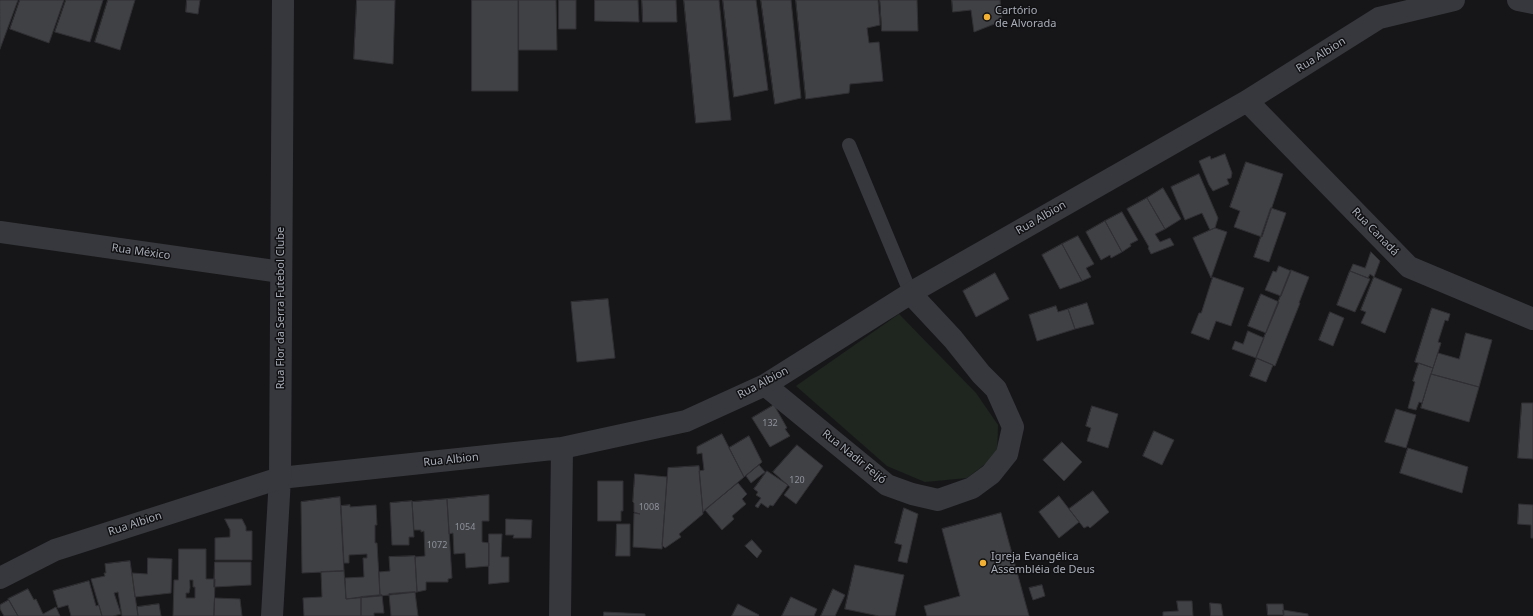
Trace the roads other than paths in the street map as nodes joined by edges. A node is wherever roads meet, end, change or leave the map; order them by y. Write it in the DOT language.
graph roads {
  1 [pos="282,0"];
  2 [pos="1454,0"];
  3 [pos="1518,0"];
  4 [pos="1533,3"];
  5 [pos="1247,101"];
  6 [pos="848,145"];
  7 [pos="0,232"];
  8 [pos="281,272"];
  9 [pos="911,294"];
  10 [pos="1533,319"];
  11 [pos="765,385"];
  12 [pos="562,448"];
  13 [pos="280,478"];
  14 [pos="0,578"];
  15 [pos="272,616"];
  16 [pos="560,616"];
  1 -- 8 [label="street, Rua Flor da Serra Futebol Clube"];
  2 -- 5 [label="street, Rua Albion"];
  3 -- 4 [label="street"];
  5 -- 9 [label="street, Rua Albion"];
  5 -- 10 [label="street, Rua Canadá"];
  6 -- 9 [label="lane"];
  7 -- 8 [label="street, Rua México"];
  8 -- 13 [label="street, Rua Flor da Serra Futebol Clube"];
  9 -- 11 [label="street, Rua Albion"];
  9 -- 11 [label="street, Rua Nadir Feijó"];
  11 -- 12 [label="street, Rua Albion"];
  12 -- 13 [label="street, Rua Albion"];
  12 -- 16 [label="street"];
  13 -- 14 [label="street, Rua Albion"];
  13 -- 15 [label="street, Rua Flor da Serra Futebol Clube"];
}
